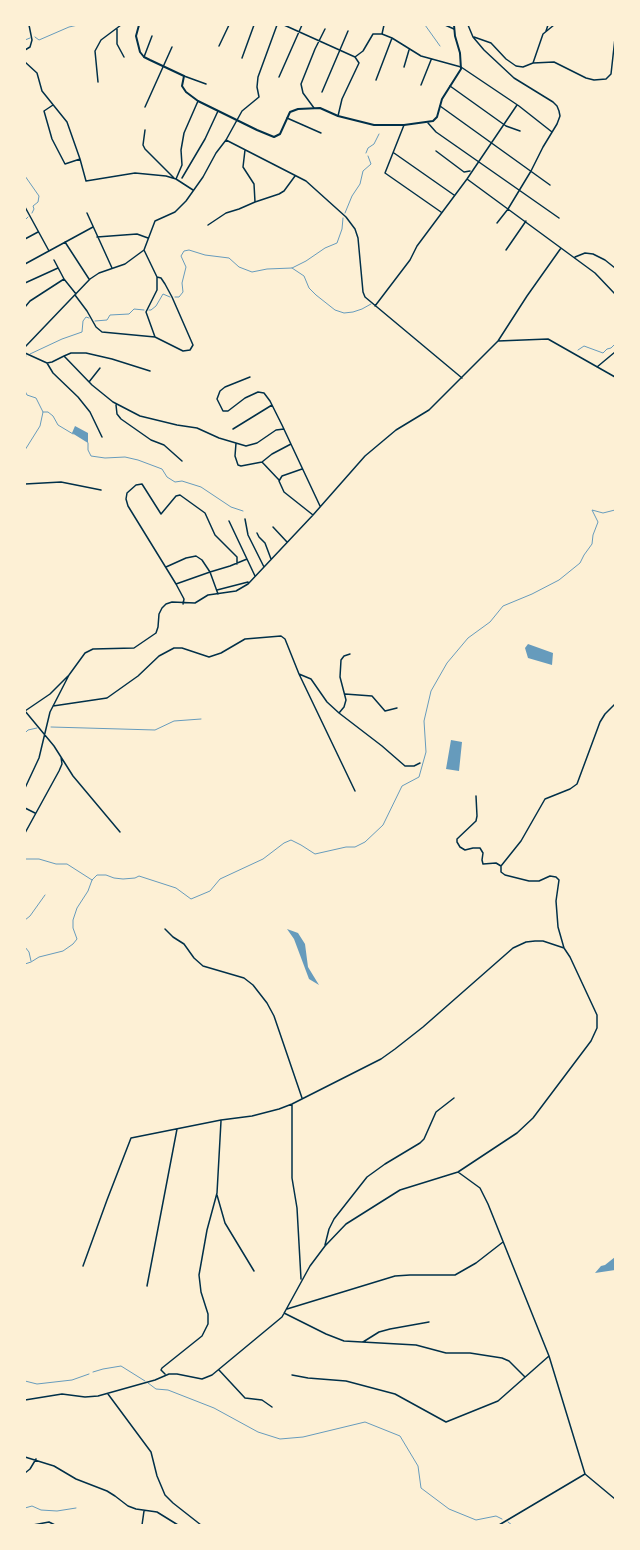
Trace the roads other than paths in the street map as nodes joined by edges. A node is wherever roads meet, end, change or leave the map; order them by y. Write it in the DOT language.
graph roads {
  1 [pos="29,25"];
  2 [pos="121,25"];
  3 [pos="139,25"];
  4 [pos="229,25"];
  5 [pos="254,25"];
  6 [pos="277,25"];
  7 [pos="284,25"];
  8 [pos="302,25"];
  9 [pos="384,25"];
  10 [pos="445,25"];
  11 [pos="454,25"];
  12 [pos="468,25"];
  13 [pos="548,25"];
  14 [pos="554,25"];
  15 [pos="116,28"];
  16 [pos="325,29"];
  17 [pos="454,29"];
  18 [pos="348,31"];
  19 [pos="546,31"];
  20 [pos="298,32"];
  21 [pos="382,34"];
  22 [pos="152,36"];
  23 [pos="473,37"];
  24 [pos="392,38"];
  25 [pos="319,40"];
  26 [pos="615,40"];
  27 [pos="219,46"];
  28 [pos="172,47"];
  29 [pos="340,49"];
  30 [pos="25,50"];
  31 [pos="410,50"];
  32 [pos="124,57"];
  33 [pos="144,57"];
  34 [pos="355,57"];
  35 [pos="242,58"];
  36 [pos="431,60"];
  37 [pos="25,62"];
  38 [pos="533,63"];
  39 [pos="164,67"];
  40 [pos="404,67"];
  41 [pos="461,67"];
  42 [pos="184,76"];
  43 [pos="279,77"];
  44 [pos="376,80"];
  45 [pos="98,82"];
  46 [pos="206,84"];
  47 [pos="421,85"];
  48 [pos="450,86"];
  49 [pos="322,92"];
  50 [pos="198,101"];
  51 [pos="53,105"];
  52 [pos="517,105"];
  53 [pos="440,106"];
  54 [pos="145,107"];
  55 [pos="314,108"];
  56 [pos="218,110"];
  57 [pos="338,116"];
  58 [pos="287,118"];
  59 [pos="237,120"];
  60 [pos="428,123"];
  61 [pos="503,124"];
  62 [pos="404,125"];
  63 [pos="145,130"];
  64 [pos="520,131"];
  65 [pos="552,132"];
  66 [pos="321,133"];
  67 [pos="226,140"];
  68 [pos="491,142"];
  69 [pos="246,150"];
  70 [pos="436,151"];
  71 [pos="394,153"];
  72 [pos="80,159"];
  73 [pos="478,161"];
  74 [pos="472,170"];
  75 [pos="531,171"];
  76 [pos="295,176"];
  77 [pos="175,178"];
  78 [pos="182,178"];
  79 [pos="467,179"];
  80 [pos="550,185"];
  81 [pos="193,190"];
  82 [pos="519,190"];
  83 [pos="454,195"];
  84 [pos="255,202"];
  85 [pos="25,207"];
  86 [pos="508,209"];
  87 [pos="28,212"];
  88 [pos="441,212"];
  89 [pos="87,213"];
  90 [pos="25,214"];
  91 [pos="560,218"];
  92 [pos="526,221"];
  93 [pos="497,223"];
  94 [pos="208,225"];
  95 [pos="94,227"];
  96 [pos="38,232"];
  97 [pos="97,237"];
  98 [pos="148,238"];
  99 [pos="25,239"];
  100 [pos="65,242"];
  101 [pos="562,248"];
  102 [pos="144,250"];
  103 [pos="506,250"];
  104 [pos="48,251"];
  105 [pos="575,257"];
  106 [pos="54,260"];
  107 [pos="25,264"];
  108 [pos="58,267"];
  109 [pos="112,268"];
  110 [pos="615,268"];
  111 [pos="157,276"];
  112 [pos="64,279"];
  113 [pos="90,279"];
  114 [pos="25,283"];
  115 [pos="615,294"];
  116 [pos="76,295"];
  117 [pos="375,306"];
  118 [pos="25,307"];
  119 [pos="155,337"];
  120 [pos="498,341"];
  121 [pos="25,347"];
  122 [pos="615,352"];
  123 [pos="25,353"];
  124 [pos="64,356"];
  125 [pos="47,363"];
  126 [pos="597,367"];
  127 [pos="100,368"];
  128 [pos="150,371"];
  129 [pos="250,377"];
  130 [pos="615,377"];
  131 [pos="462,378"];
  132 [pos="89,382"];
  133 [pos="116,405"];
  134 [pos="272,405"];
  135 [pos="284,429"];
  136 [pos="233,430"];
  137 [pos="102,437"];
  138 [pos="236,443"];
  139 [pos="291,444"];
  140 [pos="182,461"];
  141 [pos="262,462"];
  142 [pos="302,469"];
  143 [pos="279,481"];
  144 [pos="25,484"];
  145 [pos="100,490"];
  146 [pos="320,506"];
  147 [pos="313,515"];
  148 [pos="245,519"];
  149 [pos="229,521"];
  150 [pos="273,527"];
  151 [pos="257,533"];
  152 [pos="287,542"];
  153 [pos="272,559"];
  154 [pos="247,560"];
  155 [pos="237,564"];
  156 [pos="166,567"];
  157 [pos="264,567"];
  158 [pos="210,572"];
  159 [pos="255,576"];
  160 [pos="249,582"];
  161 [pos="176,584"];
  162 [pos="217,590"];
  163 [pos="218,594"];
  164 [pos="183,604"];
  165 [pos="350,654"];
  166 [pos="299,674"];
  167 [pos="69,675"];
  168 [pos="345,694"];
  169 [pos="615,704"];
  170 [pos="53,706"];
  171 [pos="397,708"];
  172 [pos="25,711"];
  173 [pos="339,713"];
  174 [pos="45,735"];
  175 [pos="60,755"];
  176 [pos="420,763"];
  177 [pos="25,788"];
  178 [pos="355,791"];
  179 [pos="476,796"];
  180 [pos="25,808"];
  181 [pos="35,813"];
  182 [pos="120,832"];
  183 [pos="25,833"];
  184 [pos="501,866"];
  185 [pos="165,929"];
  186 [pos="564,948"];
  187 [pos="302,1098"];
  188 [pos="454,1098"];
  189 [pos="292,1104"];
  190 [pos="221,1120"];
  191 [pos="177,1128"];
  192 [pos="458,1172"];
  193 [pos="217,1193"];
  194 [pos="503,1242"];
  195 [pos="325,1246"];
  196 [pos="83,1266"];
  197 [pos="254,1271"];
  198 [pos="301,1281"];
  199 [pos="147,1286"];
  200 [pos="286,1310"];
  201 [pos="284,1313"];
  202 [pos="429,1322"];
  203 [pos="362,1342"];
  204 [pos="549,1356"];
  205 [pos="219,1370"];
  206 [pos="165,1374"];
  207 [pos="292,1375"];
  208 [pos="525,1377"];
  209 [pos="108,1394"];
  210 [pos="25,1400"];
  211 [pos="272,1407"];
  212 [pos="25,1457"];
  213 [pos="36,1459"];
  214 [pos="25,1473"];
  215 [pos="585,1474"];
  216 [pos="615,1499"];
  217 [pos="144,1511"];
  218 [pos="33,1525"];
  219 [pos="55,1525"];
  220 [pos="142,1525"];
  221 [pos="178,1525"];
  222 [pos="201,1525"];
  223 [pos="499,1525"];
  1 -- 30 [label="street"];
  2 -- 15 [label="street"];
  3 -- 33 [label="street"];
  4 -- 27 [label="street"];
  5 -- 35 [label="street"];
  6 -- 59 [label="street"];
  7 -- 20 [label="street"];
  8 -- 20 [label="street"];
  9 -- 21 [label="street"];
  10 -- 17 [label="street"];
  11 -- 17 [label="street"];
  12 -- 23 [label="street"];
  13 -- 19 [label="street"];
  14 -- 19 [label="street"];
  15 -- 32 [label="street"];
  15 -- 45 [label="street"];
  16 -- 25 [label="street"];
  17 -- 41 [label="street"];
  18 -- 29 [label="street"];
  19 -- 38 [label="street"];
  20 -- 25 [label="street"];
  20 -- 43 [label="street"];
  21 -- 24 [label="street"];
  21 -- 34 [label="street"];
  22 -- 33 [label="street"];
  23 -- 38 [label="street"];
  23 -- 65 [label="street"];
  24 -- 31 [label="street"];
  24 -- 44 [label="street"];
  25 -- 29 [label="street"];
  25 -- 55 [label="street"];
  26 -- 38 [label="street"];
  28 -- 39 [label="street"];
  29 -- 34 [label="street"];
  29 -- 49 [label="street"];
  31 -- 36 [label="street"];
  31 -- 40 [label="street"];
  33 -- 39 [label="street"];
  34 -- 57 [label="street"];
  36 -- 41 [label="street"];
  36 -- 47 [label="street"];
  37 -- 51 [label="street"];
  39 -- 42 [label="street"];
  39 -- 54 [label="street"];
  41 -- 48 [label="street"];
  41 -- 52 [label="street"];
  42 -- 46 [label="street"];
  42 -- 50 [label="street"];
  48 -- 53 [label="street"];
  48 -- 61 [label="street"];
  50 -- 56 [label="street"];
  50 -- 77 [label="street"];
  51 -- 72 [label="street"];
  51 -- 72 [label="street"];
  52 -- 61 [label="street"];
  52 -- 65 [label="street"];
  53 -- 60 [label="street"];
  53 -- 68 [label="street"];
  55 -- 57 [label="street"];
  55 -- 58 [label="street"];
  56 -- 59 [label="street"];
  56 -- 78 [label="street"];
  57 -- 62 [label="street"];
  58 -- 59 [label="street"];
  58 -- 66 [label="street"];
  59 -- 67 [label="street"];
  60 -- 62 [label="street"];
  60 -- 73 [label="street"];
  61 -- 64 [label="street"];
  61 -- 68 [label="street"];
  62 -- 71 [label="street"];
  63 -- 77 [label="street"];
  65 -- 75 [label="street"];
  67 -- 69 [label="street"];
  67 -- 81 [label="street"];
  68 -- 73 [label="street"];
  68 -- 75 [label="street"];
  69 -- 76 [label="street"];
  69 -- 84 [label="street"];
  70 -- 74 [label="street"];
  71 -- 83 [label="street"];
  71 -- 88 [label="street"];
  72 -- 77 [label="street"];
  73 -- 74 [label="street"];
  73 -- 82 [label="street"];
  74 -- 79 [label="street"];
  75 -- 80 [label="street"];
  75 -- 82 [label="street"];
  76 -- 84 [label="street"];
  76 -- 117 [label="street"];
  77 -- 81 [label="street"];
  79 -- 83 [label="street"];
  79 -- 86 [label="street"];
  81 -- 98 [label="street"];
  82 -- 86 [label="street"];
  82 -- 91 [label="street"];
  83 -- 88 [label="street"];
  84 -- 94 [label="street"];
  85 -- 87 [label="street"];
  86 -- 92 [label="street"];
  86 -- 93 [label="street"];
  87 -- 90 [label="street"];
  87 -- 96 [label="street"];
  88 -- 117 [label="street"];
  89 -- 95 [label="street"];
  92 -- 101 [label="street"];
  92 -- 103 [label="street"];
  95 -- 97 [label="street"];
  95 -- 100 [label="street"];
  96 -- 99 [label="street"];
  96 -- 104 [label="street"];
  97 -- 98 [label="street"];
  97 -- 109 [label="street"];
  98 -- 102 [label="street"];
  100 -- 104 [label="street"];
  100 -- 113 [label="street"];
  101 -- 105 [label="street"];
  101 -- 120 [label="street"];
  102 -- 109 [label="street"];
  102 -- 111 [label="street"];
  104 -- 107 [label="street"];
  105 -- 110 [label="street"];
  105 -- 115 [label="street"];
  106 -- 108 [label="street"];
  108 -- 112 [label="street"];
  108 -- 114 [label="street"];
  109 -- 113 [label="street"];
  111 -- 119 [label="street"];
  111 -- 119 [label="street"];
  112 -- 116 [label="street"];
  112 -- 118 [label="street"];
  113 -- 116 [label="street"];
  116 -- 119 [label="street"];
  116 -- 121 [label="street"];
  117 -- 131 [label="street"];
  120 -- 126 [label="street"];
  120 -- 131 [label="street"];
  122 -- 126 [label="street"];
  123 -- 125 [label="street"];
  124 -- 125 [label="street"];
  124 -- 128 [label="street"];
  124 -- 132 [label="street"];
  125 -- 137 [label="street"];
  126 -- 130 [label="street"];
  127 -- 132 [label="street"];
  129 -- 134 [label="street"];
  131 -- 146 [label="street"];
  132 -- 133 [label="street"];
  133 -- 138 [label="street"];
  133 -- 140 [label="street"];
  134 -- 135 [label="street"];
  134 -- 136 [label="street"];
  135 -- 138 [label="street"];
  135 -- 139 [label="street"];
  138 -- 141 [label="street"];
  139 -- 141 [label="street"];
  139 -- 142 [label="street"];
  141 -- 143 [label="street"];
  142 -- 143 [label="street"];
  142 -- 146 [label="street"];
  143 -- 147 [label="street"];
  144 -- 145 [label="street"];
  146 -- 147 [label="street"];
  147 -- 152 [label="street"];
  148 -- 157 [label="street"];
  149 -- 154 [label="street"];
  150 -- 152 [label="street"];
  151 -- 153 [label="street"];
  152 -- 153 [label="street"];
  153 -- 157 [label="street"];
  154 -- 155 [label="street"];
  154 -- 159 [label="street"];
  155 -- 156 [label="street"];
  155 -- 158 [label="street"];
  156 -- 158 [label="street"];
  156 -- 161 [label="street"];
  157 -- 159 [label="street"];
  158 -- 161 [label="street"];
  158 -- 162 [label="street"];
  159 -- 160 [label="street"];
  160 -- 162 [label="street"];
  160 -- 163 [label="street"];
  161 -- 164 [label="street"];
  162 -- 163 [label="street"];
  163 -- 164 [label="street"];
  164 -- 167 [label="street"];
  165 -- 168 [label="street"];
  166 -- 170 [label="street"];
  166 -- 173 [label="street"];
  166 -- 178 [label="street"];
  167 -- 170 [label="street"];
  167 -- 172 [label="street"];
  168 -- 171 [label="street"];
  168 -- 173 [label="street"];
  169 -- 184 [label="street"];
  170 -- 174 [label="street"];
  172 -- 174 [label="street"];
  173 -- 176 [label="street"];
  174 -- 175 [label="street"];
  174 -- 177 [label="street"];
  175 -- 181 [label="street"];
  175 -- 182 [label="street"];
  179 -- 184 [label="street"];
  180 -- 181 [label="street"];
  181 -- 183 [label="street"];
  184 -- 186 [label="street"];
  185 -- 187 [label="street"];
  186 -- 187 [label="street"];
  186 -- 192 [label="street"];
  187 -- 189 [label="street"];
  188 -- 195 [label="street"];
  189 -- 190 [label="street"];
  189 -- 198 [label="street"];
  190 -- 191 [label="street"];
  190 -- 193 [label="street"];
  191 -- 196 [label="street"];
  191 -- 199 [label="street"];
  192 -- 194 [label="street"];
  192 -- 195 [label="street"];
  193 -- 197 [label="street"];
  193 -- 206 [label="street"];
  194 -- 200 [label="street"];
  194 -- 204 [label="street"];
  195 -- 198 [label="street"];
  198 -- 200 [label="street"];
  200 -- 201 [label="street"];
  201 -- 203 [label="street"];
  201 -- 205 [label="street"];
  202 -- 203 [label="street"];
  203 -- 208 [label="street"];
  204 -- 208 [label="street"];
  204 -- 215 [label="street"];
  205 -- 206 [label="street"];
  205 -- 211 [label="street"];
  206 -- 209 [label="street"];
  207 -- 208 [label="street"];
  209 -- 210 [label="street"];
  209 -- 222 [label="street"];
  212 -- 213 [label="street"];
  213 -- 214 [label="street"];
  213 -- 217 [label="street"];
  215 -- 216 [label="street"];
  215 -- 223 [label="street"];
  217 -- 220 [label="street"];
  217 -- 221 [label="street"];
  218 -- 219 [label="street"];
}
